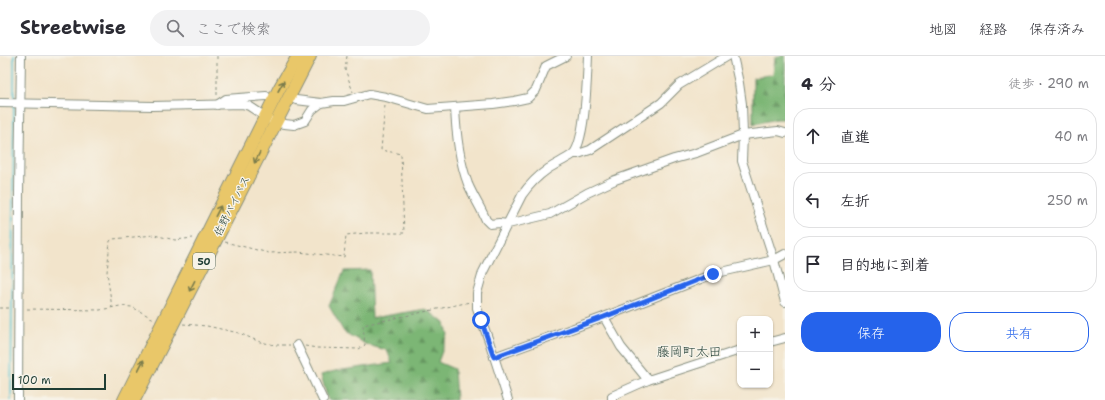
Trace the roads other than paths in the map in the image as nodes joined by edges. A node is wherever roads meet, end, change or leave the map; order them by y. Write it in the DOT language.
graph roads {
  1 [pos="21,56"];
  2 [pos="298,56"];
  3 [pos="310,56"];
  4 [pos="566,56"];
  5 [pos="588,56"];
  6 [pos="727,56"];
  7 [pos="733,56"];
  8 [pos="266,96"];
  9 [pos="296,100"];
  10 [pos="0,103"];
  11 [pos="16,103"];
  12 [pos="320,103"];
  13 [pos="217,105"];
  14 [pos="455,107"];
  15 [pos="270,120"];
  16 [pos="785,133"];
  17 [pos="743,135"];
  18 [pos="573,154"];
  19 [pos="508,224"];
  20 [pos="785,254"];
  21 [pos="774,260"];
  22 [pos="785,302"];
  23 [pos="604,317"];
  24 [pos="169,322"];
  25 [pos="785,338"];
  26 [pos="773,341"];
  27 [pos="297,345"];
  28 [pos="737,351"];
  29 [pos="494,357"];
  30 [pos="648,380"];
  31 [pos="18,400"];
  32 [pos="124,400"];
  33 [pos="134,400"];
  34 [pos="323,400"];
  35 [pos="508,400"];
  36 [pos="612,400"];
  1 -- 11 [label="street"];
  15 -- 2 [label="highway, 佐野バイパス / 50, one-way"];
  3 -- 15 [label="highway, 佐野バイパス / 50"];
  4 -- 14 [label="street"];
  5 -- 18 [label="street"];
  6 -- 18 [label="street"];
  7 -- 17 [label="street"];
  8 -- 13 [label="street"];
  9 -- 12 [label="street"];
  10 -- 11 [label="street"];
  11 -- 13 [label="street"];
  11 -- 31 [label="street"];
  12 -- 14 [label="street"];
  12 -- 15 [label="street"];
  13 -- 15 [label="street"];
  14 -- 19 [label="street"];
  15 -- 24 [label="highway, 佐野バイパス / 50"];
  16 -- 17 [label="street"];
  17 -- 19 [label="street"];
  17 -- 21 [label="street"];
  18 -- 19 [label="street"];
  19 -- 29 [label="street"];
  20 -- 21 [label="street"];
  21 -- 22 [label="street"];
  21 -- 23 [label="street"];
  23 -- 29 [label="street"];
  23 -- 30 [label="street"];
  32 -- 24 [label="highway, 佐野バイパス / 50, one-way"];
  24 -- 33 [label="highway, 佐野バイパス / 50"];
  25 -- 26 [label="street"];
  27 -- 34 [label="street"];
  28 -- 30 [label="street"];
  29 -- 35 [label="street"];
  30 -- 36 [label="street"];
}
